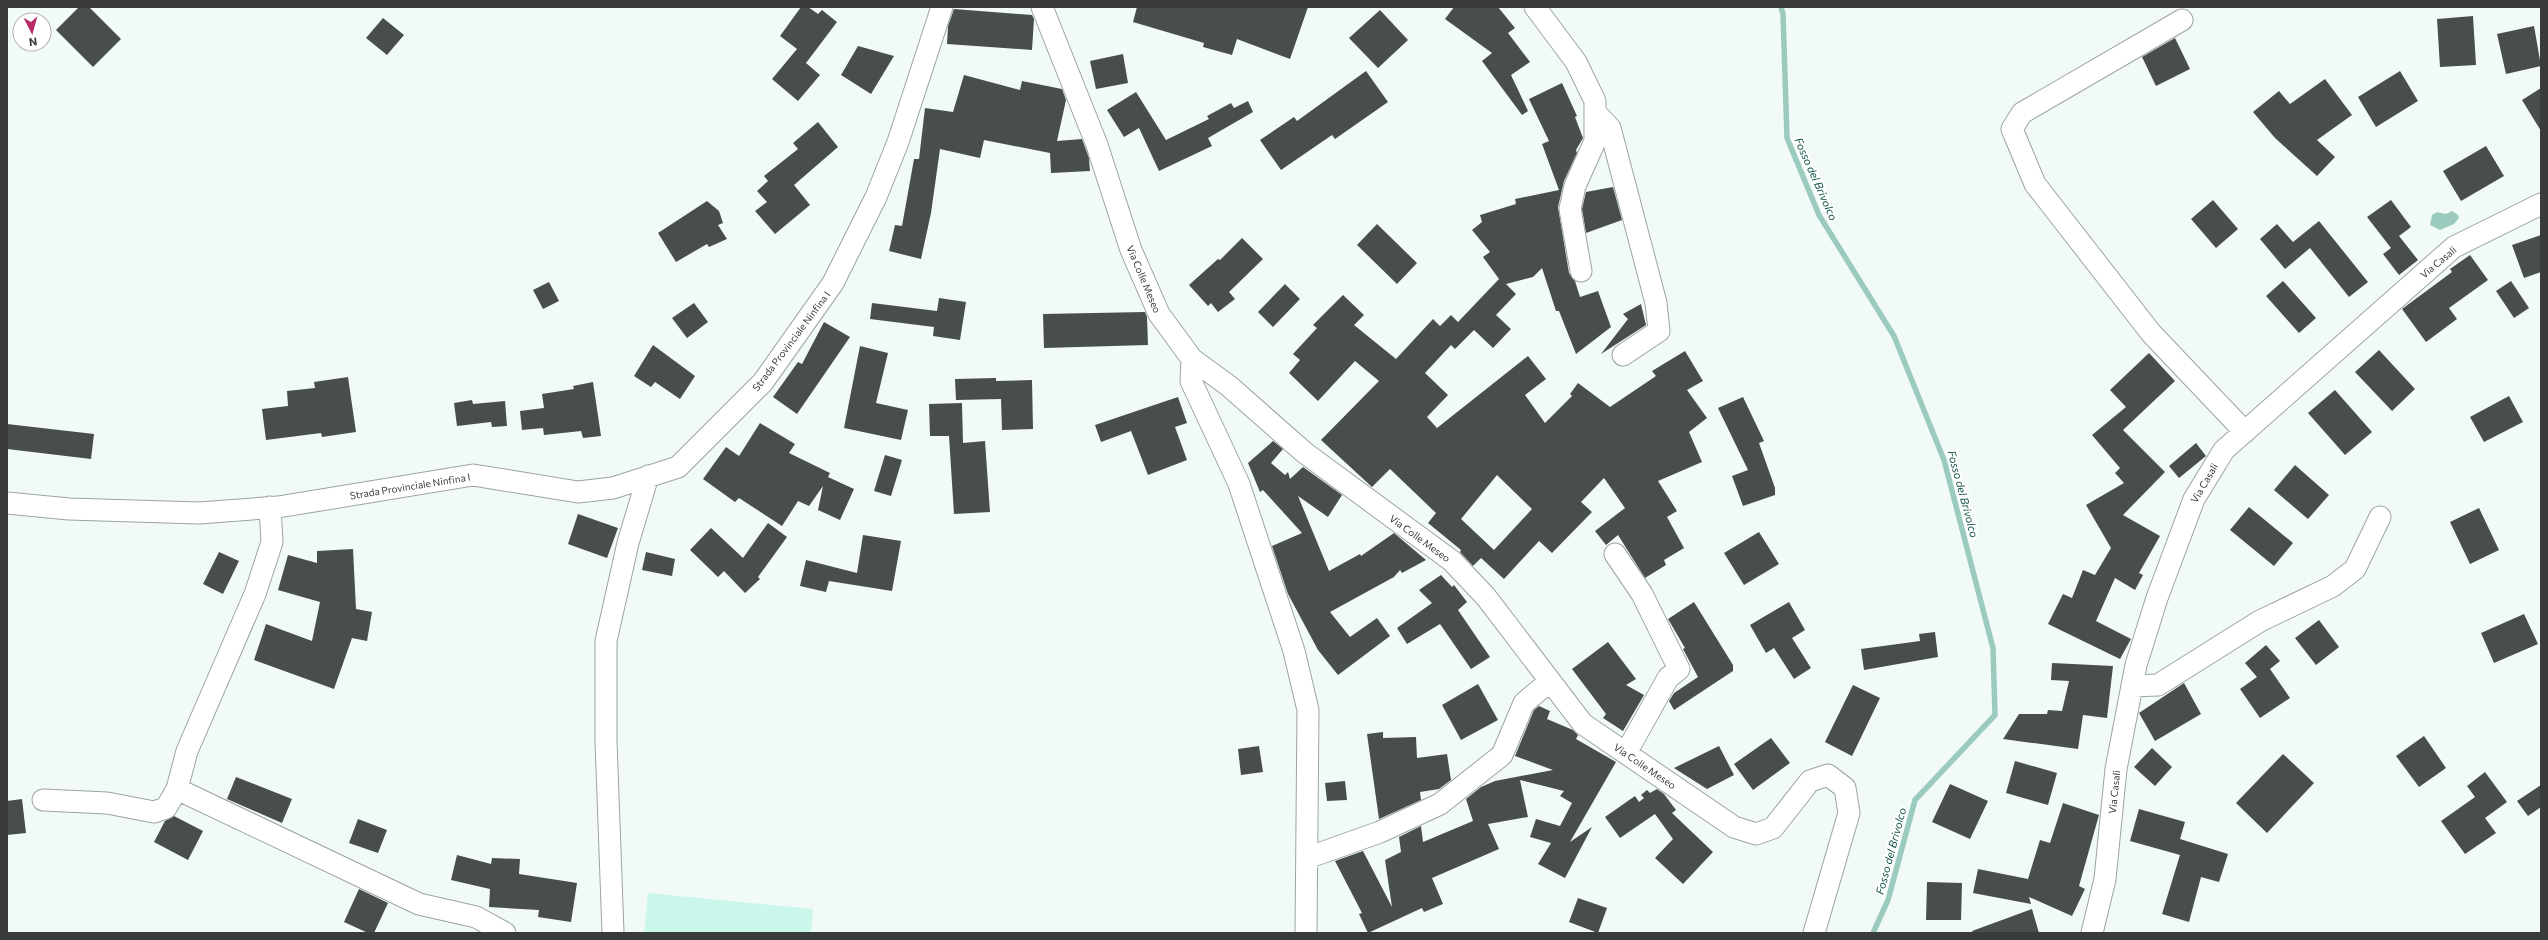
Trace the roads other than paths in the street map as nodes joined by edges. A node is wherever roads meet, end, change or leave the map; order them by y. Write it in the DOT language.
graph roads {
  1 [pos="942,7"];
  2 [pos="1042,7"];
  3 [pos="1535,7"];
  4 [pos="2182,20"];
  5 [pos="1595,112"];
  6 [pos="2541,204"];
  7 [pos="1581,271"];
  8 [pos="1623,355"];
  9 [pos="1192,359"];
  10 [pos="2245,432"];
  11 [pos="648,476"];
  12 [pos="7,503"];
  13 [pos="270,507"];
  14 [pos="2380,517"];
  15 [pos="1615,554"];
  16 [pos="1550,681"];
  17 [pos="2132,686"];
  18 [pos="1626,753"];
  19 [pos="177,789"];
  20 [pos="43,800"];
  21 [pos="1306,858"];
  22 [pos="505,933"];
  23 [pos="613,933"];
  24 [pos="1306,933"];
  25 [pos="1814,933"];
  26 [pos="2092,933"];
  1 -- 11 [label="street, Strada Provinciale Ninfina I"];
  2 -- 9 [label="street, Via Colle Meseo"];
  3 -- 5 [label="street"];
  4 -- 10 [label="street"];
  5 -- 7 [label="street"];
  5 -- 8 [label="street"];
  6 -- 10 [label="street, Via Casali"];
  9 -- 16 [label="street, Via Colle Meseo"];
  9 -- 21 [label="street"];
  10 -- 17 [label="street, Via Casali"];
  11 -- 13 [label="street, Strada Provinciale Ninfina I"];
  11 -- 23 [label="street"];
  12 -- 13 [label="street, Strada Provinciale Ninfina I"];
  13 -- 19 [label="street"];
  14 -- 17 [label="street"];
  15 -- 18 [label="street"];
  16 -- 18 [label="street, Via Colle Meseo"];
  16 -- 21 [label="street"];
  17 -- 26 [label="street, Via Casali"];
  18 -- 25 [label="street, Via Colle Meseo"];
  19 -- 20 [label="street"];
  19 -- 22 [label="street"];
  21 -- 24 [label="street"];
}
